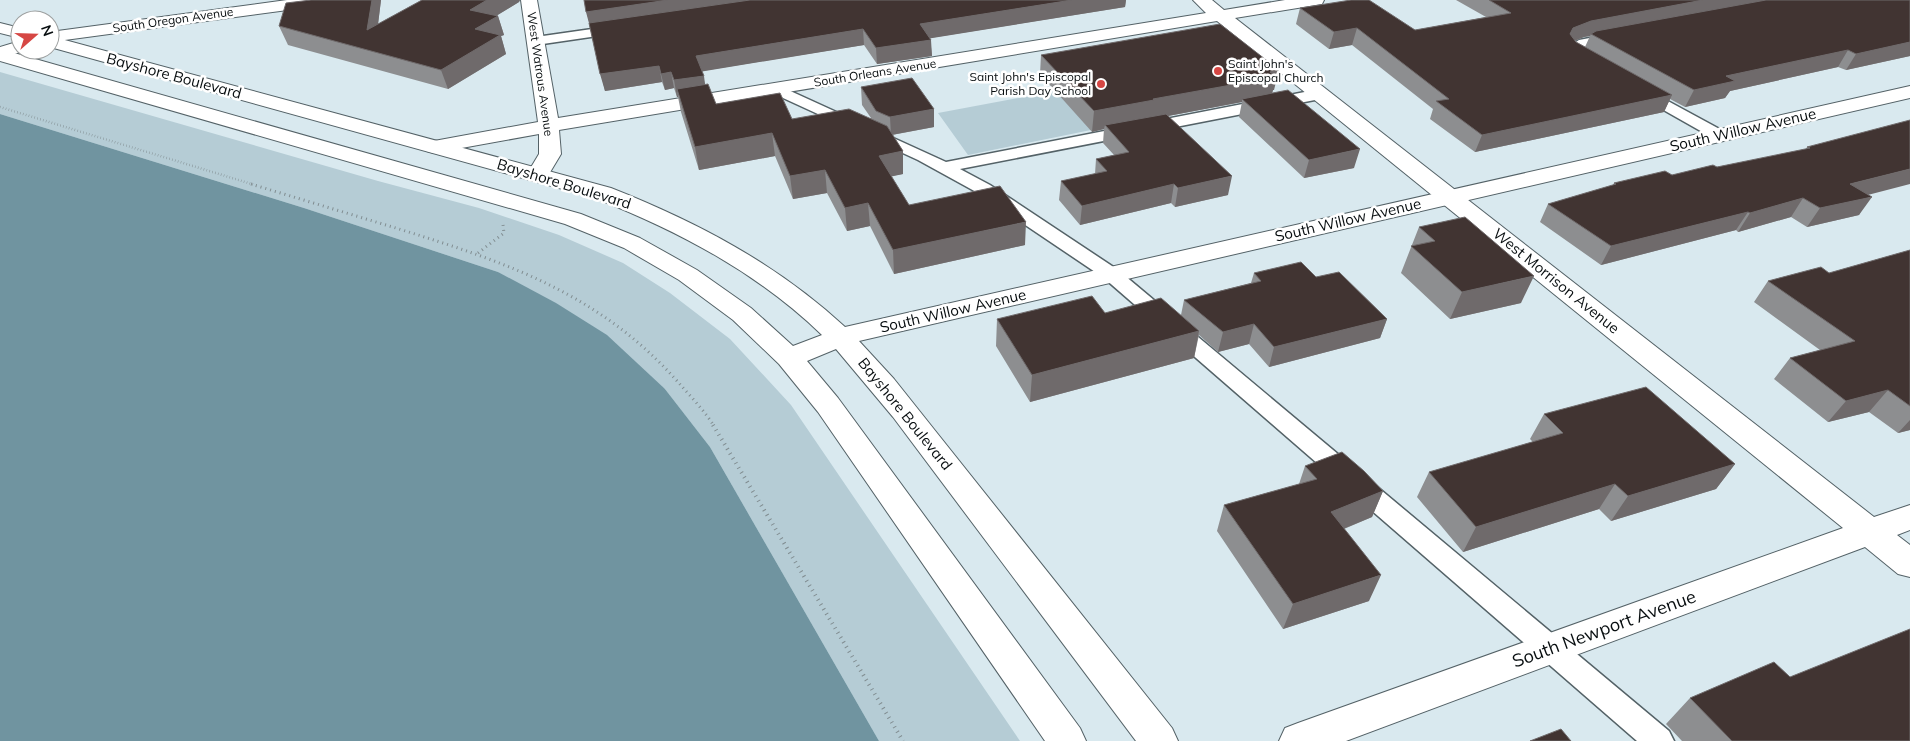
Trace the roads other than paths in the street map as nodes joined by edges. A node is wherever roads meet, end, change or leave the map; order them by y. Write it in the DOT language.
graph roads {
  1 [pos="326,0"];
  2 [pos="530,0"];
  3 [pos="1201,0"];
  4 [pos="1316,0"];
  5 [pos="1221,16"];
  6 [pos="633,27"];
  7 [pos="1633,34"];
  8 [pos="60,36"];
  9 [pos="536,41"];
  10 [pos="60,45"];
  11 [pos="0,54"];
  12 [pos="1595,66"];
  13 [pos="1628,84"];
  14 [pos="776,89"];
  15 [pos="1910,92"];
  16 [pos="1320,94"];
  17 [pos="549,126"];
  18 [pos="1718,135"];
  19 [pos="434,147"];
  20 [pos="944,167"];
  21 [pos="538,174"];
  22 [pos="1449,196"];
  23 [pos="1111,274"];
  24 [pos="842,337"];
  25 [pos="788,358"];
  26 [pos="1910,517"];
  27 [pos="1870,532"];
  28 [pos="1910,564"];
  29 [pos="1552,648"];
  30 [pos="1067,741"];
  31 [pos="1159,741"];
  32 [pos="1298,741"];
  33 [pos="1659,741"];
  1 -- 8 [label="street, South Oregon Avenue"];
  2 -- 9 [label="street, West Watrous Avenue"];
  3 -- 5 [label="street, West Morrison Avenue"];
  4 -- 5 [label="street, South Orleans Avenue"];
  5 -- 14 [label="street, South Orleans Avenue"];
  5 -- 16 [label="street, West Morrison Avenue"];
  6 -- 9 [label="lane"];
  7 -- 12 [label="lane"];
  9 -- 17 [label="street, West Watrous Avenue"];
  10 -- 19 [label="street, Bayshore Boulevard"];
  11 -- 25 [label="street, Bayshore Boulevard"];
  13 -- 18 [label="lane"];
  14 -- 17 [label="street, South Orleans Avenue"];
  14 -- 20 [label="lane"];
  15 -- 18 [label="street, South Willow Avenue"];
  16 -- 20 [label="lane"];
  16 -- 22 [label="street, West Morrison Avenue"];
  17 -- 19 [label="street, South Orleans Avenue"];
  17 -- 21 [label="street, West Watrous Avenue"];
  18 -- 22 [label="street, South Willow Avenue"];
  19 -- 21 [label="street, Bayshore Boulevard"];
  20 -- 23 [label="lane"];
  21 -- 24 [label="street, Bayshore Boulevard"];
  22 -- 23 [label="street, South Willow Avenue"];
  22 -- 27 [label="street, West Morrison Avenue"];
  23 -- 24 [label="street, South Willow Avenue"];
  23 -- 29 [label="lane"];
  24 -- 25 [label="street, South Willow Avenue"];
  24 -- 31 [label="street, Bayshore Boulevard"];
  25 -- 30 [label="street, Bayshore Boulevard"];
  26 -- 27 [label="street, South Newport Avenue"];
  27 -- 28 [label="street, West Morrison Avenue"];
  27 -- 29 [label="street, South Newport Avenue"];
  29 -- 32 [label="street, South Newport Avenue"];
  29 -- 33 [label="lane"];
}
